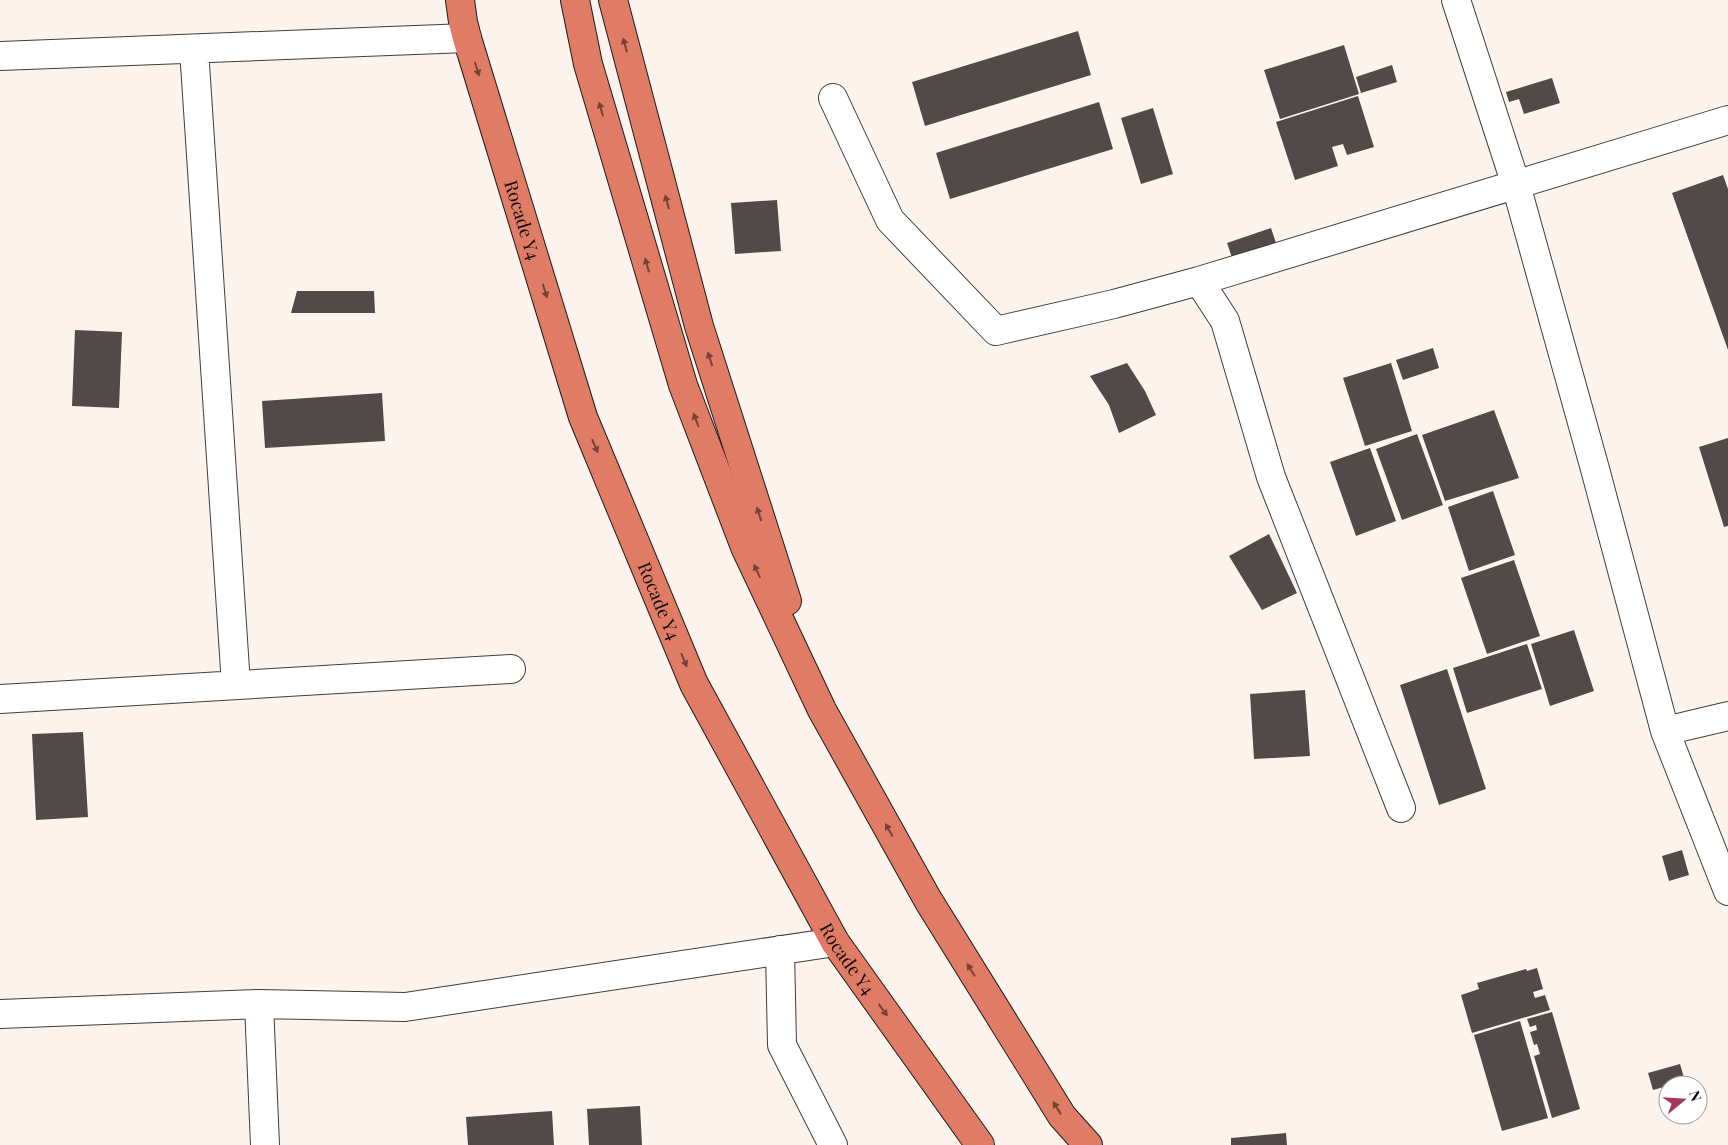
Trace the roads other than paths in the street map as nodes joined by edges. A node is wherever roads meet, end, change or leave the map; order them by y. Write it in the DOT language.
graph roads {
  1 [pos="575,0"];
  2 [pos="613,0"];
  3 [pos="1456,0"];
  4 [pos="461,15"];
  5 [pos="194,49"];
  6 [pos="0,56"];
  7 [pos="833,98"];
  8 [pos="1728,120"];
  9 [pos="1516,186"];
  10 [pos="1199,281"];
  11 [pos="511,669"];
  12 [pos="236,685"];
  13 [pos="0,699"];
  14 [pos="822,710"];
  15 [pos="1728,716"];
  16 [pos="1665,731"];
  17 [pos="1401,808"];
  18 [pos="1728,891"];
  19 [pos="835,942"];
  20 [pos="780,950"];
  21 [pos="259,1004"];
  22 [pos="0,1014"];
  23 [pos="265,1145"];
  24 [pos="833,1145"];
  25 [pos="980,1145"];
  26 [pos="1088,1145"];
  14 -- 1 [label="highway, one-way"];
  14 -- 2 [label="highway, one-way"];
  3 -- 9 [label="street"];
  4 -- 5 [label="street"];
  4 -- 19 [label="highway, Rocade Y4, one-way"];
  5 -- 6 [label="street"];
  5 -- 12 [label="street"];
  7 -- 10 [label="street"];
  8 -- 9 [label="street"];
  9 -- 10 [label="street"];
  9 -- 16 [label="street"];
  10 -- 17 [label="street"];
  11 -- 12 [label="street"];
  12 -- 13 [label="street"];
  26 -- 14 [label="highway, one-way"];
  15 -- 16 [label="street"];
  16 -- 18 [label="street"];
  19 -- 20 [label="street"];
  19 -- 25 [label="highway, Rocade Y4, one-way"];
  20 -- 21 [label="street"];
  20 -- 24 [label="street"];
  21 -- 22 [label="street"];
  21 -- 23 [label="street"];
}
